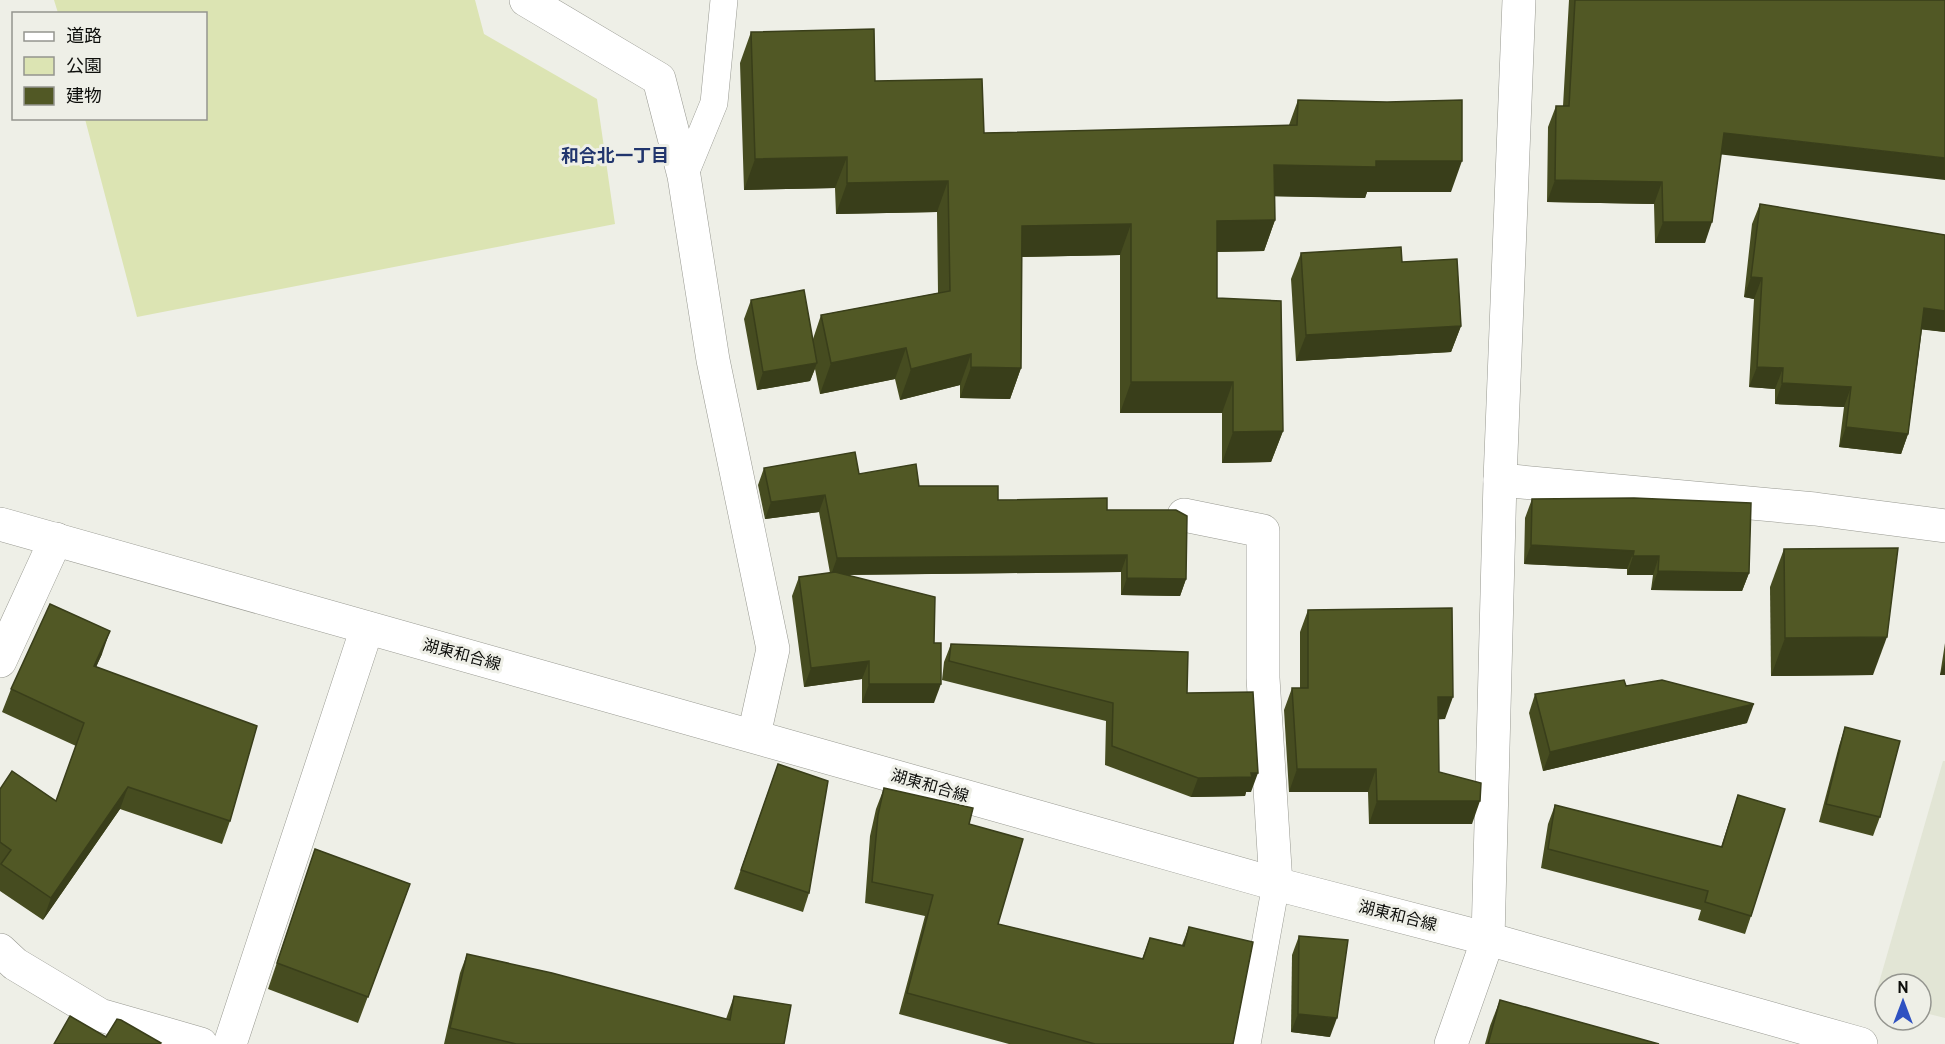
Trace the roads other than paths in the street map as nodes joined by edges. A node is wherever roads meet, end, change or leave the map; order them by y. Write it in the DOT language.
graph roads {
  1 [pos="526,0"];
  2 [pos="724,0"];
  3 [pos="1519,0"];
  4 [pos="684,176"];
  5 [pos="1500,480"];
  6 [pos="1184,515"];
  7 [pos="0,524"];
  8 [pos="1945,526"];
  9 [pos="56,539"];
  10 [pos="367,628"];
  11 [pos="0,661"];
  12 [pos="754,735"];
  13 [pos="1276,884"];
  14 [pos="1488,939"];
  15 [pos="0,950"];
  16 [pos="201,1044"];
  17 [pos="230,1044"];
  18 [pos="1247,1044"];
  19 [pos="1451,1044"];
  20 [pos="1861,1044"];
  1 -- 4 [label="street"];
  2 -- 4 [label="lane"];
  3 -- 5 [label="street"];
  4 -- 12 [label="street"];
  5 -- 8 [label="street"];
  5 -- 14 [label="street"];
  6 -- 13 [label="street"];
  7 -- 9 [label="street, 湖東和合線"];
  9 -- 10 [label="street, 湖東和合線"];
  9 -- 11 [label="street"];
  10 -- 12 [label="street, 湖東和合線"];
  10 -- 17 [label="street"];
  12 -- 13 [label="street, 湖東和合線"];
  13 -- 14 [label="street, 湖東和合線"];
  13 -- 18 [label="lane"];
  14 -- 19 [label="street"];
  14 -- 20 [label="street, 湖東和合線"];
  15 -- 16 [label="street"];
}
